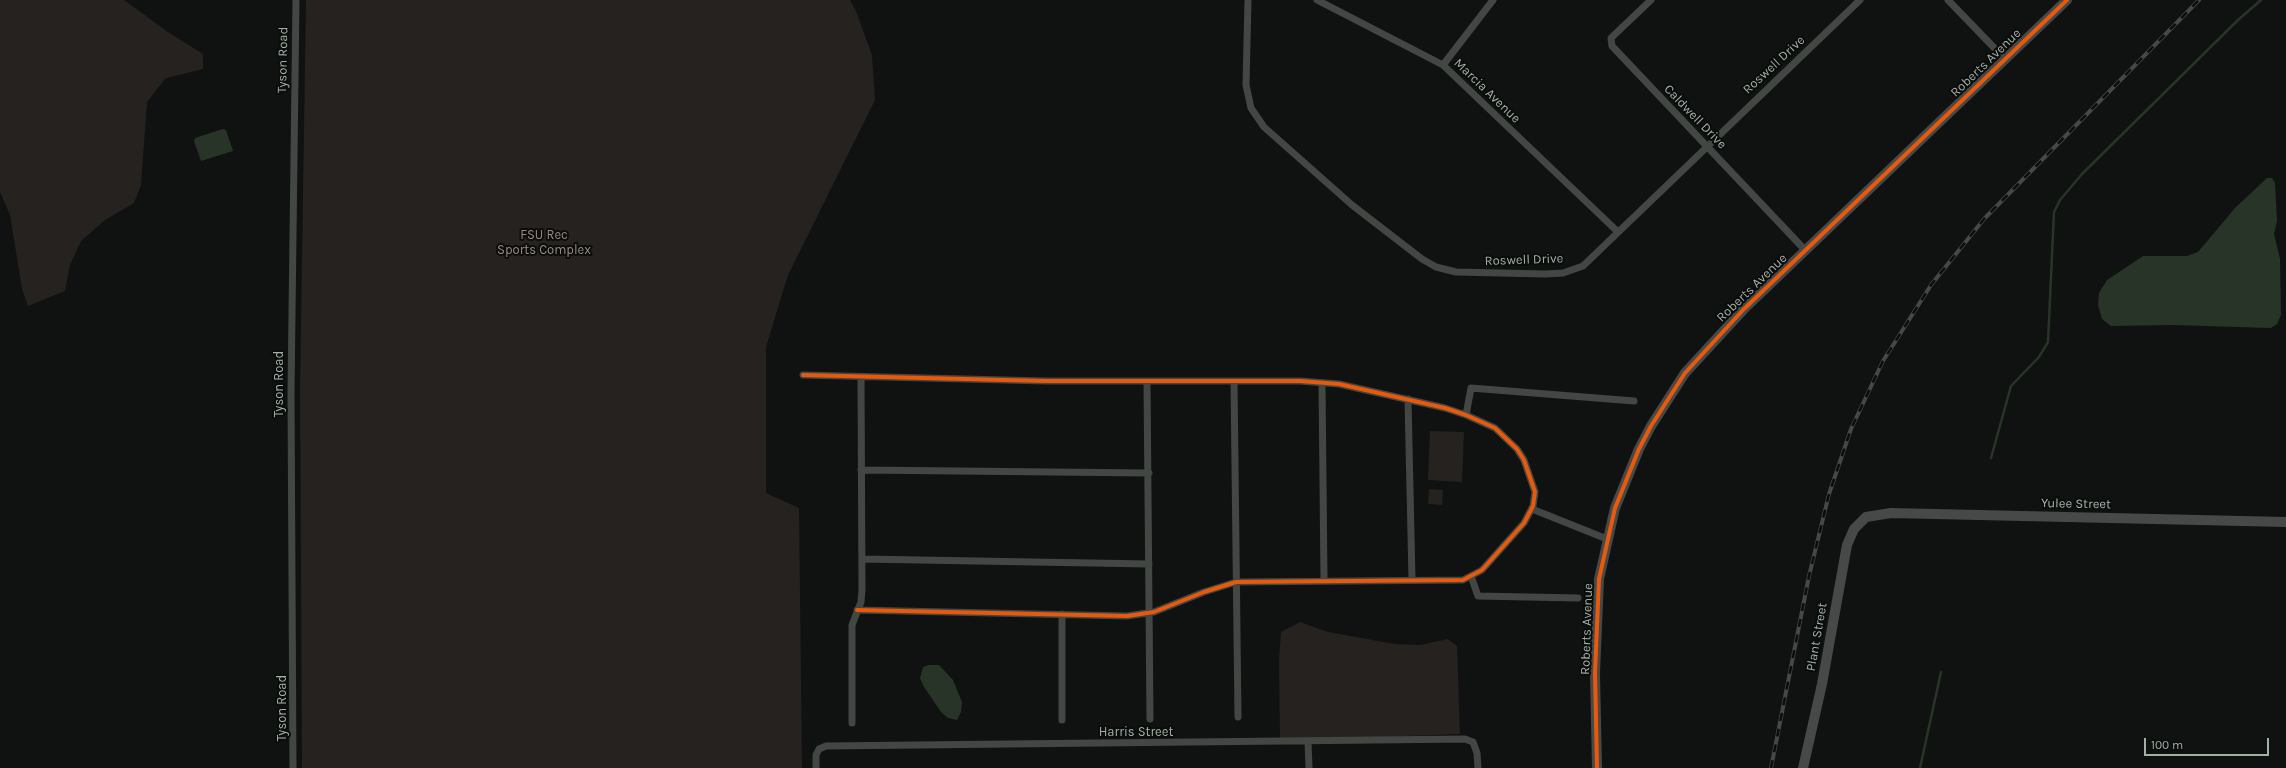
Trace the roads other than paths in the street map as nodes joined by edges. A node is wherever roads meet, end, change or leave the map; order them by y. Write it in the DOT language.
graph roads {
  1 [pos="296,0"];
  2 [pos="1248,0"];
  3 [pos="1317,0"];
  4 [pos="1493,0"];
  5 [pos="1651,0"];
  6 [pos="1860,0"];
  7 [pos="1948,0"];
  8 [pos="2067,0"];
  9 [pos="2005,59"];
  10 [pos="1443,65"];
  11 [pos="1706,146"];
  12 [pos="1618,232"];
  13 [pos="1805,250"];
  14 [pos="803,376"];
  15 [pos="861,377"];
  16 [pos="1147,380"];
  17 [pos="1234,381"];
  18 [pos="1322,382"];
  19 [pos="1408,399"];
  20 [pos="1634,401"];
  21 [pos="1466,414"];
  22 [pos="861,470"];
  23 [pos="1149,473"];
  24 [pos="1532,509"];
  25 [pos="1866,516"];
  26 [pos="2286,522"];
  27 [pos="1607,539"];
  28 [pos="862,559"];
  29 [pos="1149,564"];
  30 [pos="1471,576"];
  31 [pos="1324,580"];
  32 [pos="1412,580"];
  33 [pos="1236,582"];
  34 [pos="1578,598"];
  35 [pos="857,610"];
  36 [pos="1149,613"];
  37 [pos="1062,614"];
  38 [pos="1238,717"];
  39 [pos="1150,719"];
  40 [pos="1062,720"];
  41 [pos="852,723"];
  42 [pos="1308,742"];
  43 [pos="293,768"];
  44 [pos="816,768"];
  45 [pos="1308,768"];
  46 [pos="1478,768"];
  47 [pos="1596,768"];
  48 [pos="1803,768"];
  1 -- 43 [label="street, Tyson Road"];
  2 -- 12 [label="street, Roswell Drive"];
  3 -- 10 [label="street, Marcia Avenue"];
  4 -- 10 [label="street"];
  5 -- 11 [label="street, Caldwell Drive"];
  6 -- 11 [label="street, Roswell Drive"];
  7 -- 9 [label="street"];
  8 -- 9 [label="street, Roberts Avenue"];
  9 -- 13 [label="street, Roberts Avenue"];
  10 -- 12 [label="street, Marcia Avenue"];
  11 -- 12 [label="street, Roswell Drive"];
  11 -- 13 [label="street, Caldwell Drive"];
  13 -- 27 [label="street, Roberts Avenue"];
  14 -- 15 [label="street"];
  15 -- 16 [label="street"];
  15 -- 22 [label="street"];
  16 -- 17 [label="street"];
  16 -- 23 [label="street"];
  17 -- 18 [label="street"];
  17 -- 33 [label="street"];
  18 -- 19 [label="street"];
  18 -- 31 [label="street"];
  19 -- 21 [label="street"];
  19 -- 32 [label="street"];
  20 -- 21 [label="street"];
  21 -- 24 [label="street"];
  22 -- 23 [label="street"];
  22 -- 28 [label="street"];
  23 -- 29 [label="street"];
  24 -- 27 [label="street"];
  24 -- 30 [label="street"];
  25 -- 26 [label="street, Yulee Street"];
  25 -- 48 [label="street, Plant Street"];
  27 -- 47 [label="street, Roberts Avenue"];
  28 -- 29 [label="street"];
  28 -- 35 [label="street"];
  29 -- 36 [label="street"];
  30 -- 32 [label="street"];
  30 -- 34 [label="street"];
  31 -- 32 [label="street"];
  31 -- 33 [label="street"];
  33 -- 36 [label="street"];
  33 -- 38 [label="street"];
  35 -- 37 [label="street"];
  35 -- 41 [label="street"];
  36 -- 37 [label="street"];
  36 -- 39 [label="street"];
  37 -- 40 [label="street"];
  42 -- 44 [label="street, Harris Street"];
  42 -- 45 [label="street"];
  42 -- 46 [label="street, Harris Street"];
}
